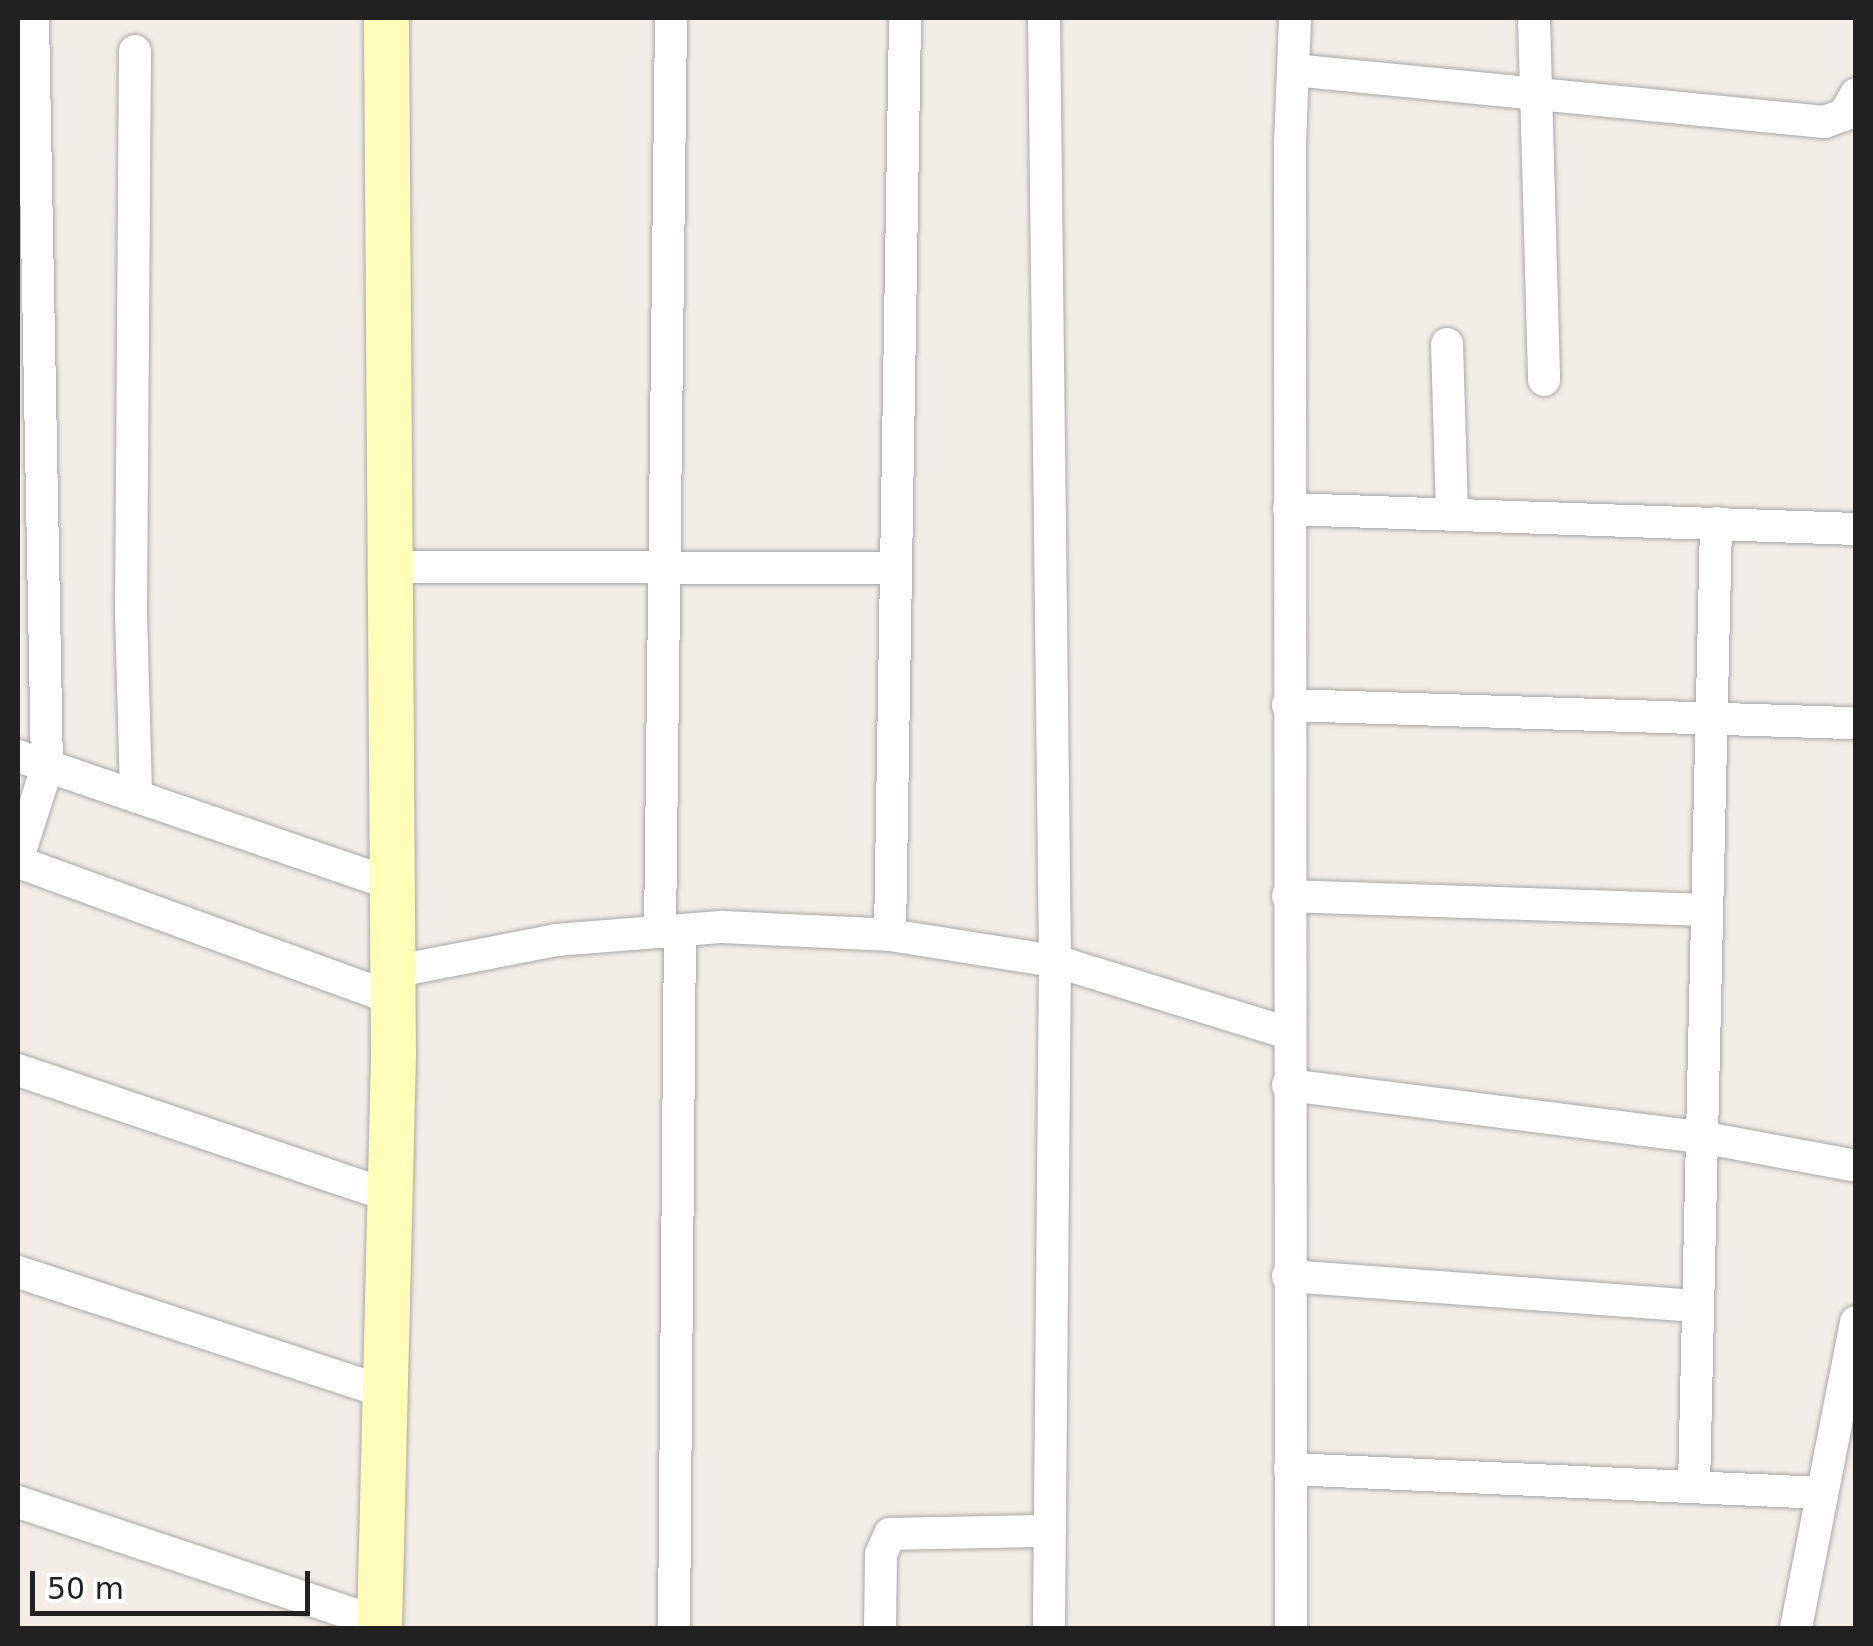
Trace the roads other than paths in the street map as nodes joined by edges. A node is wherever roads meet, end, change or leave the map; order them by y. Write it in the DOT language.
graph roads {
  1 [pos="33,18"];
  2 [pos="386,18"];
  3 [pos="671,18"];
  4 [pos="905,18"];
  5 [pos="1044,18"];
  6 [pos="1295,18"];
  7 [pos="1534,18"];
  8 [pos="135,51"];
  9 [pos="1293,70"];
  10 [pos="1856,94"];
  11 [pos="1536,98"];
  12 [pos="28,286"];
  13 [pos="1447,344"];
  14 [pos="1544,380"];
  15 [pos="1289,509"];
  16 [pos="1452,514"];
  17 [pos="1716,523"];
  18 [pos="1856,528"];
  19 [pos="387,567"];
  20 [pos="665,568"];
  21 [pos="896,568"];
  22 [pos="1288,705"];
  23 [pos="1711,718"];
  24 [pos="1849,723"];
  25 [pos="32,762"];
  26 [pos="136,797"];
  27 [pos="18,860"];
  28 [pos="391,884"];
  29 [pos="1288,896"];
  30 [pos="1707,910"];
  31 [pos="670,932"];
  32 [pos="890,935"];
  33 [pos="1055,961"];
  34 [pos="392,985"];
  35 [pos="1288,1033"];
  36 [pos="18,1070"];
  37 [pos="1288,1084"];
  38 [pos="1700,1137"];
  39 [pos="1856,1166"];
  40 [pos="390,1196"];
  41 [pos="18,1272"];
  42 [pos="1288,1276"];
  43 [pos="1697,1306"];
  44 [pos="1856,1322"];
  45 [pos="385,1392"];
  46 [pos="1290,1470"];
  47 [pos="1694,1487"];
  48 [pos="1822,1493"];
  49 [pos="18,1502"];
  50 [pos="1050,1531"];
  51 [pos="380,1626"];
  52 [pos="674,1628"];
  53 [pos="880,1628"];
  54 [pos="1050,1628"];
  55 [pos="1291,1628"];
  56 [pos="1796,1628"];
  1 -- 12 [label="street"];
  2 -- 19 [label="street"];
  3 -- 20 [label="street"];
  4 -- 21 [label="street"];
  5 -- 33 [label="street"];
  6 -- 9 [label="street"];
  7 -- 11 [label="street"];
  8 -- 26 [label="street"];
  9 -- 11 [label="street"];
  9 -- 15 [label="street"];
  10 -- 11 [label="street"];
  11 -- 14 [label="street"];
  12 -- 25 [label="street"];
  13 -- 16 [label="street"];
  15 -- 16 [label="street"];
  15 -- 22 [label="street"];
  16 -- 17 [label="street"];
  17 -- 18 [label="street"];
  17 -- 23 [label="street"];
  19 -- 20 [label="street"];
  19 -- 28 [label="street"];
  20 -- 21 [label="street"];
  20 -- 31 [label="street"];
  21 -- 32 [label="street"];
  22 -- 23 [label="street"];
  22 -- 29 [label="street"];
  23 -- 24 [label="street"];
  23 -- 30 [label="street"];
  25 -- 26 [label="street"];
  25 -- 27 [label="street"];
  26 -- 28 [label="street"];
  27 -- 34 [label="street"];
  28 -- 34 [label="street"];
  29 -- 30 [label="street"];
  29 -- 35 [label="street"];
  30 -- 38 [label="street"];
  31 -- 32 [label="street"];
  31 -- 34 [label="street"];
  31 -- 52 [label="street"];
  32 -- 33 [label="street"];
  33 -- 35 [label="street"];
  33 -- 50 [label="street"];
  34 -- 40 [label="street"];
  35 -- 37 [label="street"];
  36 -- 40 [label="street"];
  37 -- 38 [label="street"];
  37 -- 42 [label="street"];
  38 -- 39 [label="street"];
  38 -- 43 [label="street"];
  40 -- 45 [label="street"];
  41 -- 45 [label="street"];
  42 -- 43 [label="street"];
  42 -- 46 [label="street"];
  43 -- 47 [label="street"];
  44 -- 48 [label="street"];
  45 -- 51 [label="street"];
  46 -- 47 [label="street"];
  46 -- 55 [label="street"];
  47 -- 48 [label="street"];
  48 -- 56 [label="street"];
  49 -- 51 [label="street"];
  50 -- 53 [label="street"];
  50 -- 54 [label="street"];
}
